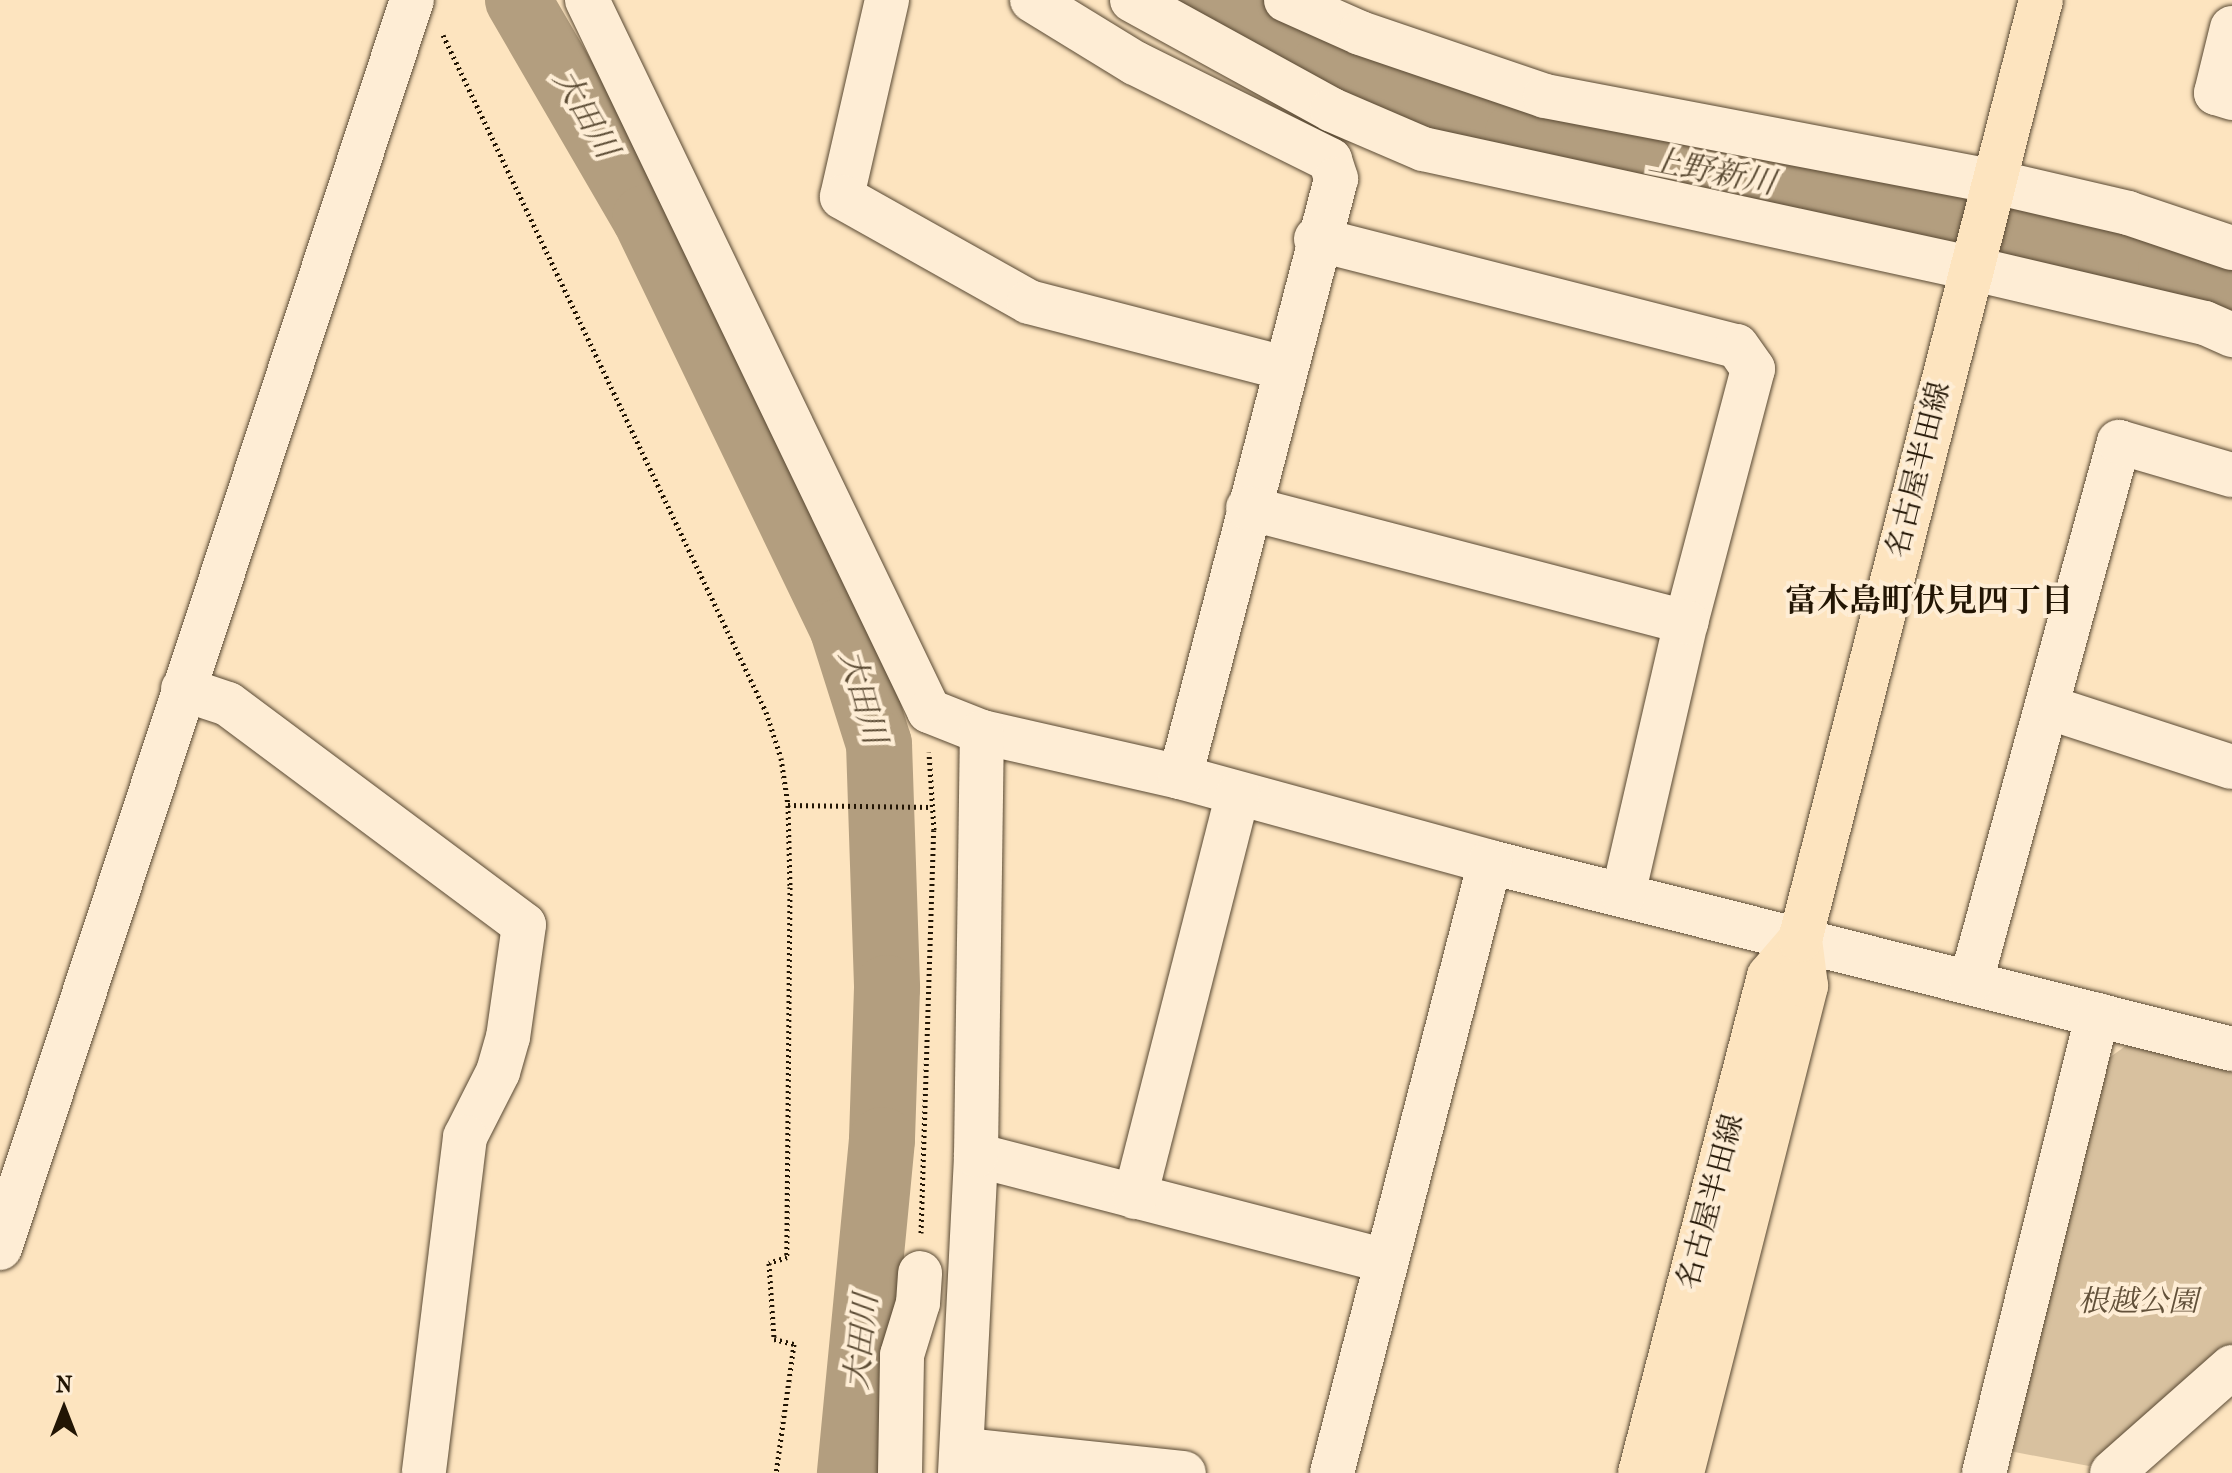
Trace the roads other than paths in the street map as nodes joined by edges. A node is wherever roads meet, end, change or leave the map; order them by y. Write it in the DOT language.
graph roads {
  1 [pos="587,0"];
  2 [pos="887,0"];
  3 [pos="1032,0"];
  4 [pos="1132,0"];
  5 [pos="1286,0"];
  6 [pos="2041,0"];
  7 [pos="425,13"];
  8 [pos="1372,18"];
  9 [pos="2232,28"];
  10 [pos="2232,98"];
  11 [pos="1991,190"];
  12 [pos="1316,239"];
  13 [pos="2232,248"];
  14 [pos="1972,261"];
  15 [pos="2232,335"];
  16 [pos="1284,368"];
  17 [pos="2232,475"];
  18 [pos="1248,508"];
  19 [pos="1686,622"];
  20 [pos="183,689"];
  21 [pos="2047,707"];
  22 [pos="982,732"];
  23 [pos="2232,767"];
  24 [pos="1180,777"];
  25 [pos="1238,794"];
  26 [pos="1490,862"];
  27 [pos="1623,895"];
  28 [pos="1800,940"];
  29 [pos="1971,981"];
  30 [pos="2097,1015"];
  31 [pos="2232,1049"];
  32 [pos="976,1155"];
  33 [pos="1135,1197"];
  34 [pos="0,1248"];
  35 [pos="1387,1261"];
  36 [pos="920,1273"];
  37 [pos="2232,1367"];
  38 [pos="962,1461"];
  39 [pos="424,1473"];
  40 [pos="900,1473"];
  41 [pos="1184,1473"];
  42 [pos="1332,1473"];
  43 [pos="1640,1473"];
  44 [pos="1682,1473"];
  45 [pos="1984,1473"];
  46 [pos="2112,1473"];
  1 -- 22 [label="street"];
  2 -- 16 [label="street"];
  3 -- 12 [label="street"];
  4 -- 14 [label="street"];
  5 -- 8 [label="street"];
  6 -- 11 [label="main road, 名古屋半田線"];
  7 -- 20 [label="street"];
  8 -- 11 [label="street"];
  9 -- 10 [label="street"];
  11 -- 13 [label="street"];
  11 -- 14 [label="main road, 名古屋半田線"];
  12 -- 16 [label="street"];
  12 -- 19 [label="street"];
  14 -- 15 [label="street"];
  14 -- 28 [label="main road, 名古屋半田線"];
  16 -- 18 [label="street"];
  17 -- 21 [label="street"];
  18 -- 19 [label="street"];
  18 -- 24 [label="street"];
  19 -- 27 [label="street"];
  20 -- 34 [label="street"];
  20 -- 39 [label="street"];
  21 -- 23 [label="street"];
  21 -- 29 [label="street"];
  22 -- 24 [label="street"];
  22 -- 32 [label="street"];
  24 -- 25 [label="street"];
  25 -- 26 [label="street"];
  25 -- 33 [label="street"];
  26 -- 27 [label="street"];
  26 -- 35 [label="street"];
  27 -- 28 [label="street"];
  28 -- 29 [label="street"];
  28 -- 43 [label="main road, 名古屋半田線"];
  28 -- 44 [label="main road, 名古屋半田線"];
  29 -- 30 [label="street"];
  30 -- 31 [label="street"];
  30 -- 45 [label="street"];
  32 -- 33 [label="street"];
  32 -- 38 [label="street"];
  33 -- 35 [label="street"];
  35 -- 42 [label="street"];
  36 -- 40 [label="street"];
  37 -- 46 [label="street"];
  38 -- 41 [label="street"];
}
